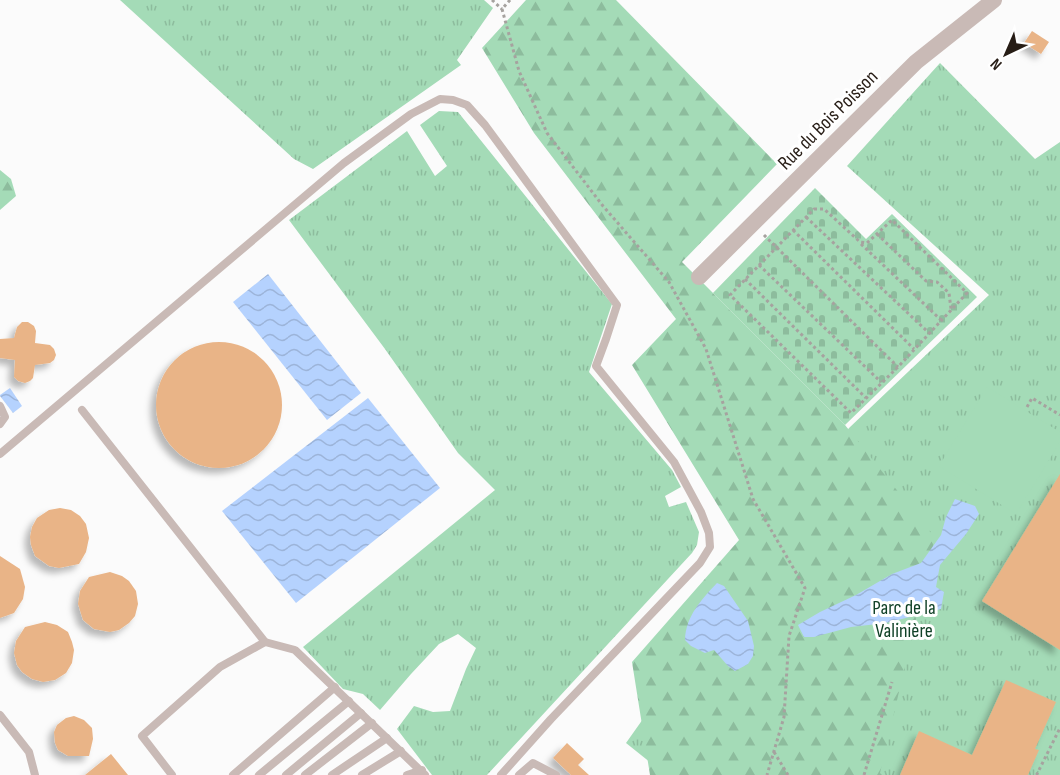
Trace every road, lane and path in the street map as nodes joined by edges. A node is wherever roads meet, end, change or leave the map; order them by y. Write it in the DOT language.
graph roads {
  1 [pos="492,0"];
  2 [pos="510,0"];
  3 [pos="994,0"];
  4 [pos="502,9"];
  5 [pos="807,217"];
  6 [pos="753,224"];
  7 [pos="793,231"];
  8 [pos="877,234"];
  9 [pos="860,242"];
  10 [pos="777,247"];
  11 [pos="759,265"];
  12 [pos="699,278"];
  13 [pos="745,279"];
  14 [pos="951,310"];
  15 [pos="941,321"];
  16 [pos="929,333"];
  17 [pos="914,349"];
  18 [pos="898,367"];
  19 [pos="882,383"];
  20 [pos="866,398"];
  21 [pos="0,406"];
  22 [pos="1027,407"];
  23 [pos="82,410"];
  24 [pos="1060,415"];
  25 [pos="0,424"];
  26 [pos="0,454"];
  27 [pos="265,642"];
  28 [pos="892,682"];
  29 [pos="334,687"];
  30 [pos="349,701"];
  31 [pos="361,712"];
  32 [pos="0,715"];
  33 [pos="372,723"];
  34 [pos="1060,728"];
  35 [pos="387,738"];
  36 [pos="401,751"];
  37 [pos="774,752"];
  38 [pos="423,773"];
  39 [pos="35,775"];
  40 [pos="172,775"];
  41 [pos="233,775"];
  42 [pos="260,775"];
  43 [pos="286,775"];
  44 [pos="305,775"];
  45 [pos="332,775"];
  46 [pos="362,775"];
  47 [pos="407,775"];
  48 [pos="501,775"];
  49 [pos="519,775"];
  50 [pos="556,775"];
  51 [pos="767,775"];
  52 [pos="788,775"];
  53 [pos="864,775"];
  54 [pos="1038,775"];
  1 -- 4 [label="path"];
  2 -- 4 [label="path"];
  3 -- 6 [label="street, Rue du Bois Poisson"];
  4 -- 37 [label="path"];
  5 -- 7 [label="path"];
  5 -- 9 [label="path"];
  5 -- 16 [label="path"];
  6 -- 10 [label="path"];
  6 -- 12 [label="street, Rue du Bois Poisson"];
  7 -- 10 [label="path"];
  7 -- 17 [label="path"];
  8 -- 9 [label="path"];
  8 -- 14 [label="path"];
  8 -- 14 [label="path"];
  9 -- 15 [label="path"];
  10 -- 11 [label="path"];
  10 -- 18 [label="path"];
  11 -- 13 [label="path"];
  11 -- 19 [label="path"];
  13 -- 20 [label="path"];
  13 -- 20 [label="path"];
  14 -- 15 [label="path"];
  15 -- 16 [label="path"];
  16 -- 17 [label="path"];
  17 -- 18 [label="path"];
  18 -- 19 [label="path"];
  19 -- 20 [label="path"];
  21 -- 25 [label="lane"];
  22 -- 24 [label="path"];
  23 -- 27 [label="lane"];
  26 -- 48 [label="lane"];
  27 -- 29 [label="lane"];
  27 -- 40 [label="lane"];
  28 -- 53 [label="path"];
  29 -- 30 [label="lane"];
  29 -- 41 [label="lane"];
  30 -- 31 [label="lane"];
  30 -- 42 [label="lane"];
  31 -- 33 [label="lane"];
  31 -- 43 [label="lane"];
  32 -- 39 [label="lane"];
  33 -- 35 [label="lane"];
  33 -- 44 [label="lane"];
  34 -- 54 [label="path"];
  35 -- 36 [label="lane"];
  35 -- 45 [label="lane"];
  36 -- 38 [label="lane"];
  36 -- 46 [label="lane"];
  37 -- 51 [label="path"];
  37 -- 52 [label="path"];
  38 -- 47 [label="lane"];
  49 -- 50 [label="lane"];
}
